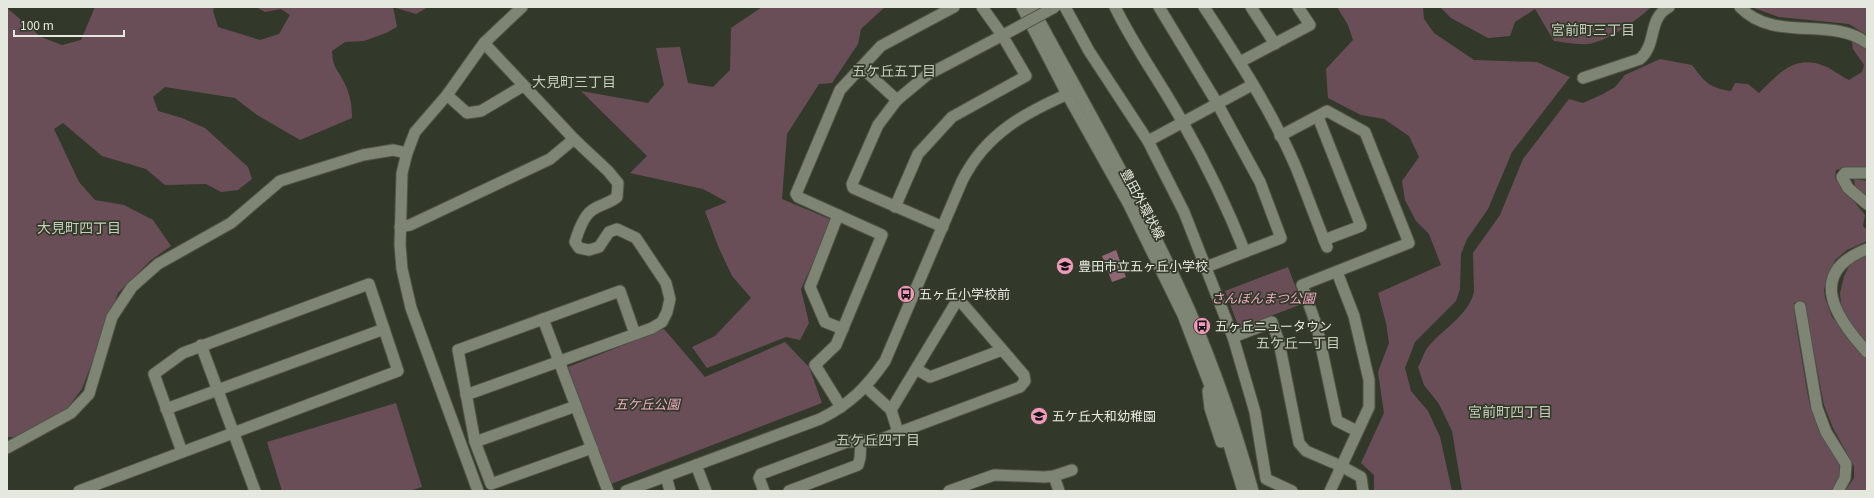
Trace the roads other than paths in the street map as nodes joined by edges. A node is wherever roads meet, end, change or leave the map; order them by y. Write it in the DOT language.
graph roads {
  1 [pos="522,7"];
  2 [pos="954,7"];
  3 [pos="982,7"];
  4 [pos="1022,7"];
  5 [pos="1032,7"];
  6 [pos="1056,7"];
  7 [pos="1065,7"];
  8 [pos="1115,7"];
  9 [pos="1159,7"];
  10 [pos="1204,7"];
  11 [pos="1251,7"];
  12 [pos="1298,7"];
  13 [pos="1669,7"];
  14 [pos="1740,7"];
  15 [pos="1004,34"];
  16 [pos="484,43"];
  17 [pos="1867,43"];
  18 [pos="1276,44"];
  19 [pos="1240,62"];
  20 [pos="862,68"];
  21 [pos="1583,78"];
  22 [pos="1252,85"];
  23 [pos="523,86"];
  24 [pos="1072,92"];
  25 [pos="447,95"];
  26 [pos="897,100"];
  27 [pos="1217,103"];
  28 [pos="1318,117"];
  29 [pos="1183,122"];
  30 [pos="1280,136"];
  31 [pos="574,139"];
  32 [pos="1148,140"];
  33 [pos="407,153"];
  34 [pos="1867,173"];
  35 [pos="1867,204"];
  36 [pos="895,207"];
  37 [pos="838,215"];
  38 [pos="400,226"];
  39 [pos="943,227"];
  40 [pos="1867,248"];
  41 [pos="1245,252"];
  42 [pos="1206,267"];
  43 [pos="1337,272"];
  44 [pos="1800,307"];
  45 [pos="543,319"];
  46 [pos="384,329"];
  47 [pos="843,329"];
  48 [pos="635,334"];
  49 [pos="1233,337"];
  50 [pos="201,345"];
  51 [pos="1002,350"];
  52 [pos="1867,352"];
  53 [pos="559,361"];
  54 [pos="916,369"];
  55 [pos="1209,383"];
  56 [pos="866,387"];
  57 [pos="217,389"];
  58 [pos="466,395"];
  59 [pos="576,406"];
  60 [pos="841,407"];
  61 [pos="166,409"];
  62 [pos="891,410"];
  63 [pos="1357,431"];
  64 [pos="233,432"];
  65 [pos="898,432"];
  66 [pos="861,440"];
  67 [pos="475,442"];
  68 [pos="7,448"];
  69 [pos="592,448"];
  70 [pos="182,452"];
  71 [pos="696,465"];
  72 [pos="1341,466"];
  73 [pos="1072,470"];
  74 [pos="666,476"];
  75 [pos="1054,476"];
  76 [pos="79,491"];
  77 [pos="255,491"];
  78 [pos="478,491"];
  79 [pos="608,491"];
  80 [pos="626,491"];
  81 [pos="670,491"];
  82 [pos="706,491"];
  83 [pos="764,491"];
  84 [pos="789,491"];
  85 [pos="949,491"];
  86 [pos="1059,491"];
  87 [pos="1239,491"];
  88 [pos="1243,491"];
  89 [pos="1253,491"];
  90 [pos="1292,491"];
  91 [pos="1330,491"];
  92 [pos="1364,491"];
  93 [pos="1838,491"];
  1 -- 16 [label="street"];
  2 -- 20 [label="street"];
  3 -- 15 [label="street"];
  4 -- 24 [label="street, 豊田外環状線"];
  5 -- 24 [label="street, 豊田外環状線"];
  6 -- 15 [label="street, bridge"];
  7 -- 32 [label="street"];
  8 -- 29 [label="street"];
  9 -- 27 [label="street"];
  10 -- 19 [label="street"];
  11 -- 18 [label="street"];
  12 -- 18 [label="street"];
  13 -- 21 [label="street"];
  14 -- 17 [label="street"];
  15 -- 26 [label="street"];
  15 -- 36 [label="street"];
  16 -- 23 [label="street"];
  16 -- 25 [label="street"];
  18 -- 19 [label="street"];
  19 -- 22 [label="street"];
  20 -- 26 [label="street"];
  20 -- 37 [label="street"];
  22 -- 27 [label="street"];
  22 -- 30 [label="street"];
  23 -- 25 [label="street"];
  23 -- 31 [label="street"];
  24 -- 39 [label="street"];
  24 -- 55 [label="street, 豊田外環状線"];
  24 -- 89 [label="street, 豊田外環状線"];
  25 -- 33 [label="street"];
  26 -- 36 [label="street"];
  27 -- 29 [label="street"];
  27 -- 41 [label="street"];
  28 -- 30 [label="street"];
  28 -- 30 [label="street"];
  28 -- 43 [label="street"];
  29 -- 32 [label="street"];
  29 -- 41 [label="street"];
  31 -- 38 [label="street"];
  31 -- 48 [label="street"];
  32 -- 42 [label="street"];
  33 -- 38 [label="street"];
  33 -- 68 [label="street"];
  34 -- 35 [label="street"];
  36 -- 39 [label="street"];
  37 -- 47 [label="street"];
  37 -- 47 [label="street"];
  38 -- 78 [label="street"];
  39 -- 56 [label="street"];
  40 -- 52 [label="street"];
  41 -- 42 [label="street"];
  42 -- 49 [label="street"];
  43 -- 63 [label="street"];
  43 -- 63 [label="street"];
  44 -- 93 [label="street"];
  45 -- 48 [label="street"];
  45 -- 53 [label="street"];
  45 -- 58 [label="street"];
  46 -- 50 [label="street"];
  46 -- 57 [label="street"];
  46 -- 64 [label="street"];
  47 -- 60 [label="street"];
  48 -- 53 [label="street"];
  49 -- 72 [label="street"];
  49 -- 90 [label="street"];
  50 -- 57 [label="street"];
  50 -- 61 [label="street"];
  51 -- 54 [label="street"];
  51 -- 54 [label="street"];
  51 -- 65 [label="street"];
  53 -- 58 [label="street"];
  53 -- 59 [label="street"];
  54 -- 62 [label="street"];
  55 -- 87 [label="street"];
  55 -- 88 [label="street, 豊田外環状線"];
  56 -- 60 [label="street"];
  56 -- 62 [label="street"];
  57 -- 61 [label="street"];
  57 -- 64 [label="street"];
  58 -- 67 [label="street"];
  59 -- 67 [label="street"];
  59 -- 69 [label="street"];
  60 -- 71 [label="street"];
  61 -- 70 [label="street"];
  62 -- 65 [label="street"];
  63 -- 72 [label="street"];
  64 -- 70 [label="street"];
  64 -- 77 [label="street"];
  65 -- 66 [label="street"];
  66 -- 83 [label="street"];
  66 -- 84 [label="street"];
  67 -- 69 [label="street"];
  69 -- 79 [label="street"];
  70 -- 76 [label="street"];
  71 -- 74 [label="street"];
  71 -- 82 [label="street"];
  72 -- 91 [label="street"];
  72 -- 92 [label="street"];
  73 -- 75 [label="street"];
  74 -- 80 [label="street"];
  74 -- 81 [label="street"];
  75 -- 85 [label="street"];
  75 -- 86 [label="street"];
}
